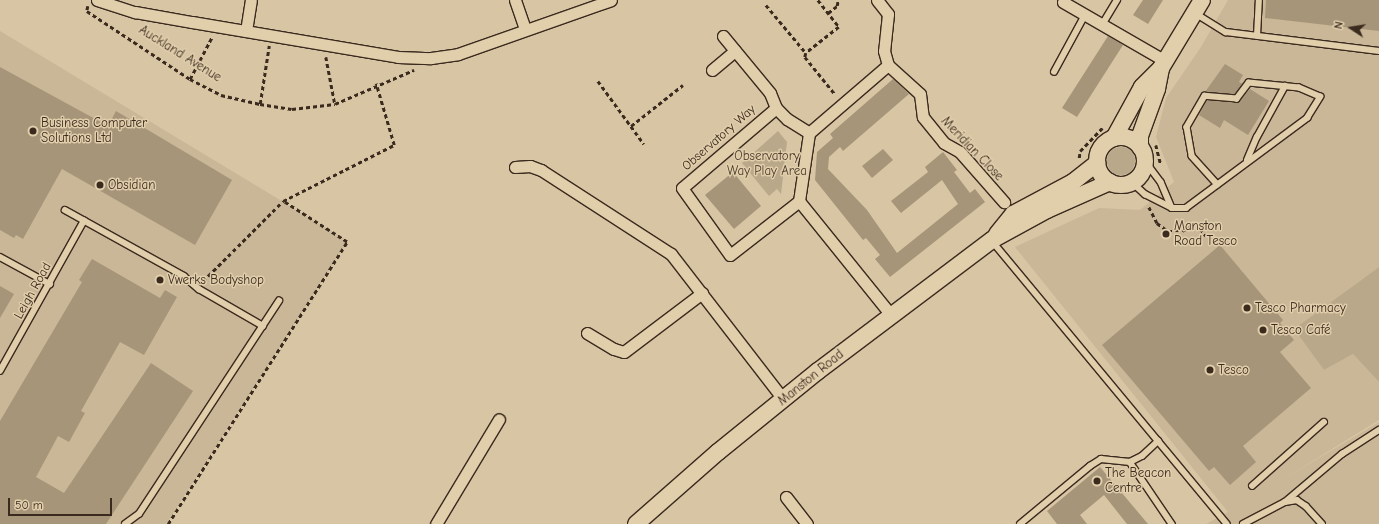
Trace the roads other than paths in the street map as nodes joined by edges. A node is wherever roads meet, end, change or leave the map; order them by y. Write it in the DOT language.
graph roads {
  1 [pos="97,0"];
  2 [pos="251,0"];
  3 [pos="515,0"];
  4 [pos="611,0"];
  5 [pos="877,0"];
  6 [pos="1117,0"];
  7 [pos="1259,0"];
  8 [pos="1063,2"];
  9 [pos="1198,6"];
  10 [pos="1085,15"];
  11 [pos="1102,25"];
  12 [pos="525,29"];
  13 [pos="246,31"];
  14 [pos="723,36"];
  15 [pos="1257,36"];
  16 [pos="735,51"];
  17 [pos="1379,51"];
  18 [pos="1163,64"];
  19 [pos="888,65"];
  20 [pos="712,70"];
  21 [pos="1054,72"];
  22 [pos="1285,86"];
  23 [pos="776,108"];
  24 [pos="809,133"];
  25 [pos="1114,138"];
  26 [pos="1147,150"];
  27 [pos="1247,161"];
  28 [pos="1097,163"];
  29 [pos="515,167"];
  30 [pos="1110,182"];
  31 [pos="1132,182"];
  32 [pos="1217,184"];
  33 [pos="799,201"];
  34 [pos="1004,202"];
  35 [pos="1172,208"];
  36 [pos="65,210"];
  37 [pos="84,222"];
  38 [pos="992,240"];
  39 [pos="0,257"];
  40 [pos="50,284"];
  41 [pos="702,293"];
  42 [pos="279,301"];
  43 [pos="891,315"];
  44 [pos="263,326"];
  45 [pos="587,333"];
  46 [pos="0,371"];
  47 [pos="784,400"];
  48 [pos="499,419"];
  49 [pos="1324,422"];
  50 [pos="1379,430"];
  51 [pos="1158,441"];
  52 [pos="1130,462"];
  53 [pos="1252,486"];
  54 [pos="786,497"];
  55 [pos="1285,502"];
  56 [pos="125,524"];
  57 [pos="436,524"];
  58 [pos="636,524"];
  59 [pos="807,524"];
  60 [pos="1020,524"];
  61 [pos="1172,524"];
  62 [pos="1227,524"];
  63 [pos="1243,524"];
  64 [pos="1322,524"];
  1 -- 13 [label="street, Auckland Avenue"];
  2 -- 13 [label="street"];
  3 -- 12 [label="street"];
  4 -- 12 [label="street, Auckland Avenue"];
  5 -- 19 [label="street"];
  6 -- 11 [label="lane"];
  7 -- 15 [label="lane"];
  8 -- 10 [label="street"];
  9 -- 15 [label="lane"];
  9 -- 18 [label="main road, Manston Road"];
  10 -- 11 [label="street"];
  10 -- 21 [label="lane"];
  11 -- 18 [label="street"];
  12 -- 13 [label="street, Auckland Avenue"];
  14 -- 16 [label="street"];
  15 -- 17 [label="lane"];
  16 -- 20 [label="street"];
  16 -- 23 [label="street"];
  18 -- 25 [label="main road, Manston Road"];
  18 -- 26 [label="main road, Manston Road"];
  19 -- 24 [label="street"];
  19 -- 34 [label="street, Meridian Close"];
  22 -- 27 [label="lane"];
  22 -- 27 [label="lane"];
  22 -- 32 [label="lane"];
  23 -- 24 [label="street"];
  23 -- 33 [label="street, Observatory Way"];
  24 -- 33 [label="street"];
  25 -- 26 [label="main road"];
  25 -- 28 [label="main road, Manston Road"];
  26 -- 31 [label="main road, Manston Road"];
  26 -- 35 [label="lane"];
  27 -- 32 [label="lane"];
  28 -- 30 [label="main road"];
  28 -- 38 [label="main road, Manston Road"];
  29 -- 41 [label="street"];
  30 -- 31 [label="main road, Manston Road"];
  30 -- 38 [label="main road, Manston Road"];
  31 -- 35 [label="lane"];
  32 -- 35 [label="lane"];
  33 -- 43 [label="street"];
  36 -- 37 [label="lane"];
  37 -- 40 [label="lane, Leigh Road"];
  37 -- 44 [label="lane"];
  38 -- 43 [label="main road, Manston Road"];
  38 -- 51 [label="lane"];
  39 -- 40 [label="lane"];
  40 -- 46 [label="lane, Leigh Road"];
  41 -- 45 [label="street"];
  41 -- 47 [label="street"];
  42 -- 44 [label="lane"];
  43 -- 47 [label="main road, Manston Road"];
  44 -- 56 [label="lane"];
  47 -- 58 [label="main road, Manston Road"];
  48 -- 57 [label="street"];
  49 -- 53 [label="lane"];
  50 -- 55 [label="lane"];
  51 -- 52 [label="lane"];
  51 -- 62 [label="lane"];
  52 -- 60 [label="lane"];
  52 -- 61 [label="lane"];
  54 -- 59 [label="street"];
  55 -- 63 [label="lane"];
  55 -- 64 [label="lane"];
}
